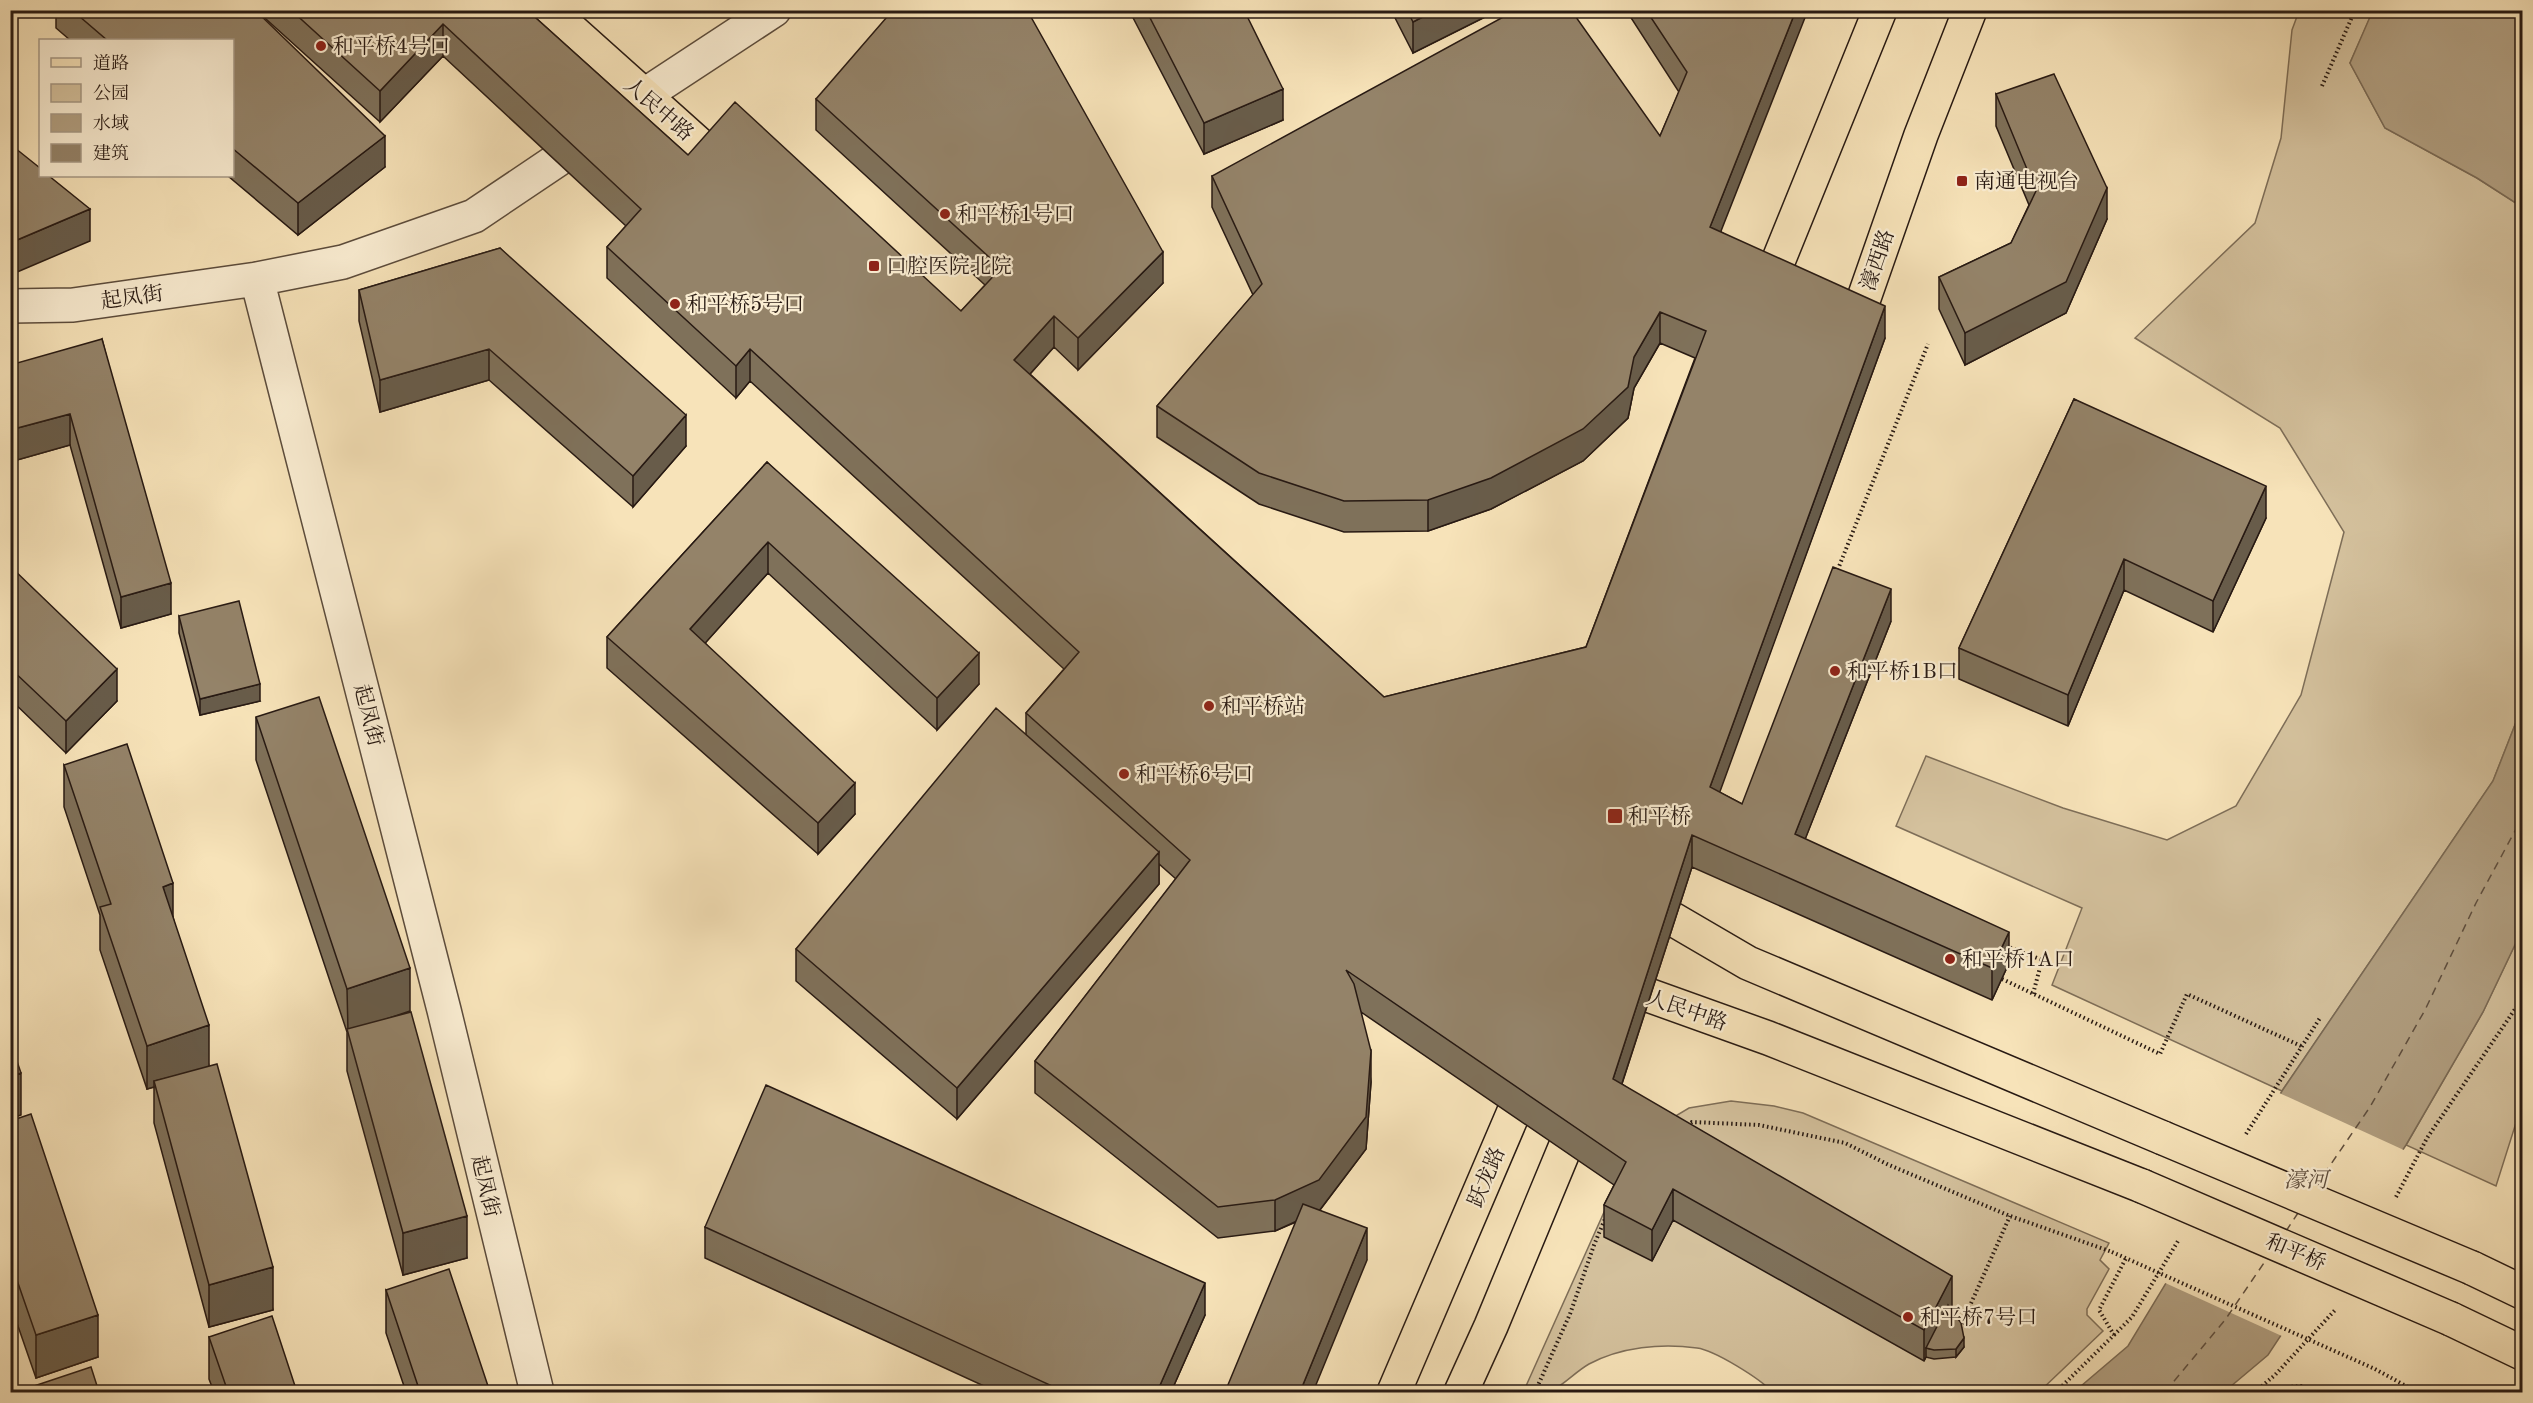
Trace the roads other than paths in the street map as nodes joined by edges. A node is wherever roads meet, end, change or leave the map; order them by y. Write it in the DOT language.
graph roads {
  1 [pos="549,10"];
  2 [pos="774,10"];
  3 [pos="1880,10"];
  4 [pos="1970,10"];
  5 [pos="643,96"];
  6 [pos="558,117"];
  7 [pos="584,142"];
  8 [pos="611,165"];
  9 [pos="757,195"];
  10 [pos="257,279"];
  11 [pos="10,306"];
  12 [pos="1749,333"];
  13 [pos="1839,370"];
  14 [pos="1655,868"];
  15 [pos="1606,879"];
  16 [pos="1645,902"];
  17 [pos="1582,968"];
  18 [pos="1617,997"];
  19 [pos="1539,1046"];
  20 [pos="1593,1076"];
  21 [pos="2142,1186"];
  22 [pos="2523,1292"];
  23 [pos="2523,1353"];
  24 [pos="537,1392"];
  25 [pos="1394,1392"];
  26 [pos="1461,1392"];
  1 -- 5 [label="main road, 人民中路"];
  2 -- 5 [label="street"];
  3 -- 12 [label="main road"];
  4 -- 13 [label="main road, 濠西路"];
  5 -- 9 [label="main road, 人民中路"];
  6 -- 7 [label="main road"];
  7 -- 8 [label="main road"];
  7 -- 10 [label="street"];
  10 -- 11 [label="street, 起凤街"];
  10 -- 24 [label="street, 起凤街"];
  14 -- 16 [label="main road"];
  15 -- 16 [label="main road"];
  16 -- 18 [label="main road"];
  16 -- 22 [label="main road, bridge"];
  17 -- 18 [label="main road, 人民中路"];
  18 -- 21 [label="main road, 人民中路"];
  19 -- 25 [label="main road, 跃龙路"];
  20 -- 26 [label="main road"];
  21 -- 23 [label="main road, 和平桥, bridge"];
}
